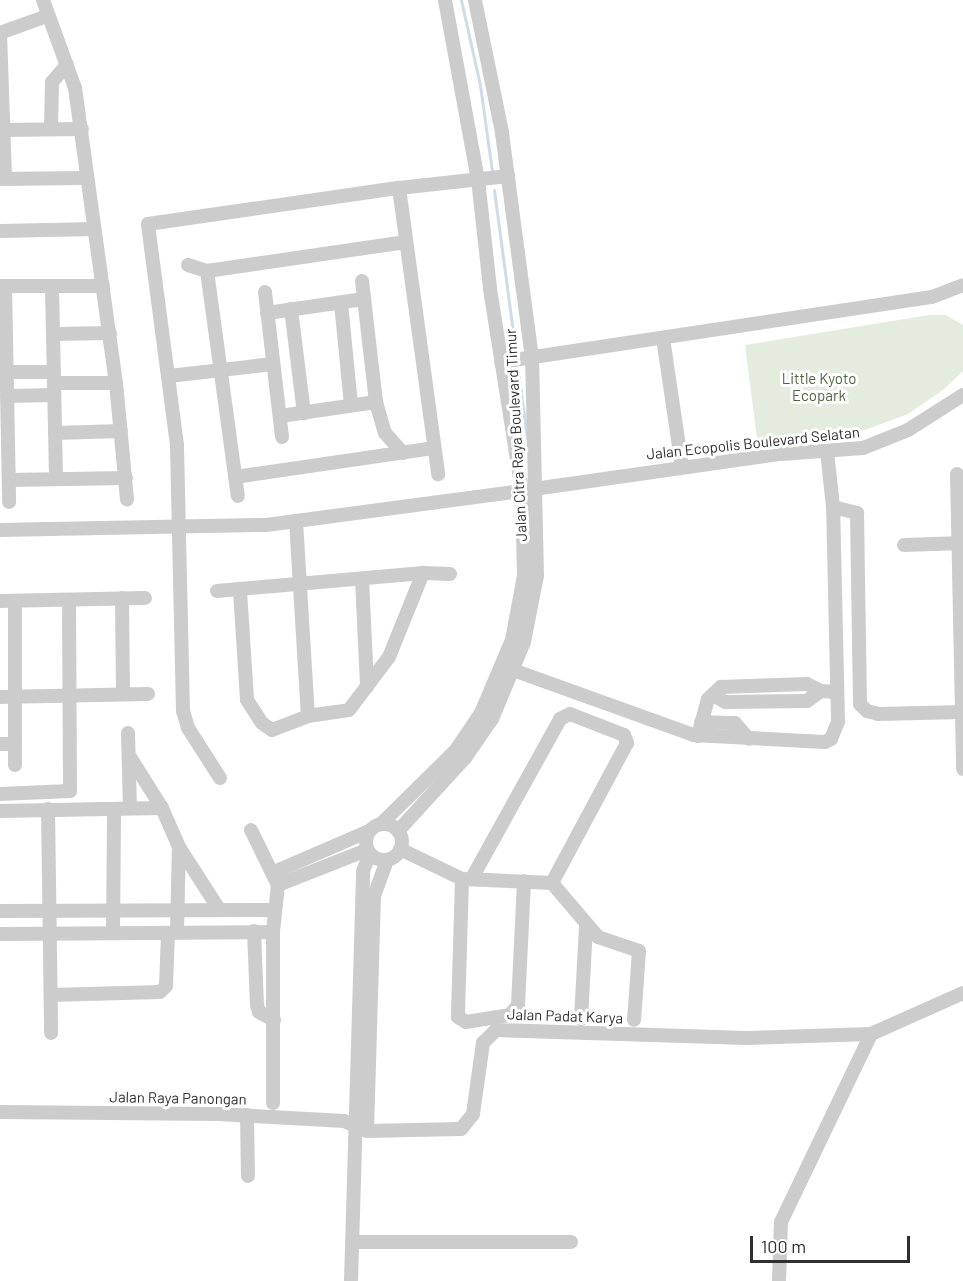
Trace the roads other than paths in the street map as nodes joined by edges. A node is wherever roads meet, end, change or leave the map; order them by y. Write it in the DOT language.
graph roads {
  1 [pos="43,0"];
  2 [pos="446,0"];
  3 [pos="475,0"];
  4 [pos="47,16"];
  5 [pos="0,33"];
  6 [pos="67,65"];
  7 [pos="51,129"];
  8 [pos="82,129"];
  9 [pos="3,130"];
  10 [pos="505,177"];
  11 [pos="86,178"];
  12 [pos="2,179"];
  13 [pos="483,180"];
  14 [pos="399,188"];
  15 [pos="94,229"];
  16 [pos="0,231"];
  17 [pos="406,242"];
  18 [pos="188,265"];
  19 [pos="207,271"];
  20 [pos="362,281"];
  21 [pos="3,286"];
  22 [pos="52,286"];
  23 [pos="103,286"];
  24 [pos="963,286"];
  25 [pos="264,292"];
  26 [pos="364,300"];
  27 [pos="341,303"];
  28 [pos="291,309"];
  29 [pos="267,313"];
  30 [pos="110,333"];
  31 [pos="53,334"];
  32 [pos="663,338"];
  33 [pos="518,360"];
  34 [pos="272,364"];
  35 [pos="218,372"];
  36 [pos="169,376"];
  37 [pos="54,383"];
  38 [pos="116,383"];
  39 [pos="5,384"];
  40 [pos="963,395"];
  41 [pos="376,402"];
  42 [pos="351,405"];
  43 [pos="304,412"];
  44 [pos="280,416"];
  45 [pos="121,431"];
  46 [pos="55,433"];
  47 [pos="282,437"];
  48 [pos="433,448"];
  49 [pos="827,451"];
  50 [pos="403,453"];
  51 [pos="681,457"];
  52 [pos="438,474"];
  53 [pos="957,474"];
  54 [pos="234,477"];
  55 [pos="126,478"];
  56 [pos="56,479"];
  57 [pos="9,480"];
  58 [pos="528,490"];
  59 [pos="238,496"];
  60 [pos="127,499"];
  61 [pos="9,502"];
  62 [pos="833,507"];
  63 [pos="180,516"];
  64 [pos="296,521"];
  65 [pos="0,530"];
  66 [pos="961,543"];
  67 [pos="904,545"];
  68 [pos="423,573"];
  69 [pos="450,574"];
  70 [pos="362,579"];
  71 [pos="302,586"];
  72 [pos="217,591"];
  73 [pos="240,591"];
  74 [pos="122,598"];
  75 [pos="145,598"];
  76 [pos="69,600"];
  77 [pos="0,601"];
  78 [pos="15,601"];
  79 [pos="513,670"];
  80 [pos="366,687"];
  81 [pos="836,692"];
  82 [pos="123,694"];
  83 [pos="148,694"];
  84 [pos="69,696"];
  85 [pos="0,697"];
  86 [pos="15,697"];
  87 [pos="962,712"];
  88 [pos="308,716"];
  89 [pos="701,722"];
  90 [pos="128,733"];
  91 [pos="698,736"];
  92 [pos="749,739"];
  93 [pos="0,744"];
  94 [pos="15,744"];
  95 [pos="130,757"];
  96 [pos="15,765"];
  97 [pos="963,769"];
  98 [pos="220,778"];
  99 [pos="0,794"];
  100 [pos="130,808"];
  101 [pos="162,808"];
  102 [pos="48,809"];
  103 [pos="114,809"];
  104 [pos="0,811"];
  105 [pos="375,827"];
  106 [pos="251,830"];
  107 [pos="398,831"];
  108 [pos="179,847"];
  109 [pos="400,849"];
  110 [pos="368,852"];
  111 [pos="387,860"];
  112 [pos="467,878"];
  113 [pos="275,879"];
  114 [pos="524,882"];
  115 [pos="552,884"];
  116 [pos="177,909"];
  117 [pos="219,909"];
  118 [pos="49,910"];
  119 [pos="275,910"];
  120 [pos="0,911"];
  121 [pos="113,911"];
  122 [pos="586,927"];
  123 [pos="254,932"];
  124 [pos="273,932"];
  125 [pos="113,933"];
  126 [pos="172,933"];
  127 [pos="0,934"];
  128 [pos="50,934"];
  129 [pos="963,993"];
  130 [pos="51,995"];
  131 [pos="581,1019"];
  132 [pos="274,1020"];
  133 [pos="634,1020"];
  134 [pos="51,1033"];
  135 [pos="871,1034"];
  136 [pos="273,1103"];
  137 [pos="0,1112"];
  138 [pos="247,1115"];
  139 [pos="361,1129"];
  140 [pos="248,1176"];
  141 [pos="354,1242"];
  142 [pos="571,1242"];
  143 [pos="351,1281"];
  144 [pos="779,1281"];
  1 -- 4 [label="street"];
  2 -- 13 [label="street, Jalan Citra Raya Boulevard Timur"];
  3 -- 10 [label="street, Jalan Citra Raya Boulevard Timur"];
  4 -- 5 [label="street"];
  4 -- 6 [label="street"];
  5 -- 9 [label="street"];
  6 -- 7 [label="street"];
  6 -- 8 [label="street"];
  7 -- 8 [label="street"];
  7 -- 9 [label="street"];
  8 -- 11 [label="street"];
  9 -- 12 [label="street"];
  10 -- 13 [label="street"];
  10 -- 33 [label="street, Jalan Citra Raya Boulevard Timur"];
  11 -- 12 [label="street"];
  11 -- 15 [label="street"];
  13 -- 14 [label="street"];
  13 -- 33 [label="street, Jalan Citra Raya Boulevard Timur"];
  14 -- 17 [label="street"];
  14 -- 36 [label="street"];
  15 -- 16 [label="street"];
  15 -- 23 [label="street"];
  17 -- 19 [label="street"];
  17 -- 48 [label="street"];
  18 -- 19 [label="street"];
  19 -- 35 [label="street"];
  20 -- 26 [label="street"];
  21 -- 22 [label="street"];
  21 -- 39 [label="street"];
  22 -- 23 [label="street"];
  22 -- 31 [label="street"];
  23 -- 30 [label="street"];
  24 -- 32 [label="street"];
  25 -- 29 [label="street"];
  26 -- 27 [label="street"];
  26 -- 41 [label="street"];
  27 -- 28 [label="street"];
  27 -- 42 [label="street"];
  28 -- 29 [label="street"];
  28 -- 43 [label="street"];
  29 -- 34 [label="street"];
  30 -- 31 [label="street"];
  30 -- 38 [label="street"];
  31 -- 37 [label="street"];
  32 -- 33 [label="street"];
  32 -- 51 [label="street"];
  33 -- 58 [label="street, Jalan Citra Raya Boulevard Timur"];
  33 -- 58 [label="street, Jalan Citra Raya Boulevard Timur"];
  34 -- 35 [label="street"];
  34 -- 44 [label="street"];
  35 -- 36 [label="street"];
  35 -- 54 [label="street"];
  36 -- 63 [label="street"];
  37 -- 38 [label="street"];
  37 -- 39 [label="street"];
  37 -- 39 [label="street"];
  37 -- 46 [label="street"];
  38 -- 45 [label="street"];
  39 -- 57 [label="street"];
  40 -- 49 [label="street, Jalan Ecopolis Boulevard Selatan"];
  41 -- 42 [label="street"];
  41 -- 50 [label="street"];
  42 -- 43 [label="street"];
  43 -- 44 [label="street"];
  44 -- 47 [label="street"];
  45 -- 46 [label="street"];
  45 -- 55 [label="street"];
  46 -- 56 [label="street"];
  48 -- 50 [label="street"];
  48 -- 52 [label="street"];
  49 -- 51 [label="street, Jalan Ecopolis Boulevard Selatan"];
  49 -- 62 [label="street"];
  50 -- 54 [label="street"];
  51 -- 58 [label="street, Jalan Ecopolis Boulevard Selatan"];
  53 -- 66 [label="street"];
  54 -- 59 [label="street"];
  55 -- 56 [label="street"];
  55 -- 60 [label="street"];
  56 -- 57 [label="street"];
  57 -- 61 [label="street"];
  58 -- 64 [label="street, Jalan Ecopolis Boulevard Selatan"];
  58 -- 79 [label="street, Jalan Citra Raya Boulevard Timur"];
  58 -- 105 [label="street, Jalan Citra Raya Boulevard Timur"];
  62 -- 81 [label="street"];
  62 -- 87 [label="street"];
  63 -- 64 [label="street, Jalan Ecopolis Boulevard Selatan"];
  63 -- 65 [label="street, Jalan Ecopolis Boulevard Selatan"];
  63 -- 98 [label="street"];
  64 -- 71 [label="street"];
  66 -- 67 [label="street"];
  66 -- 87 [label="street"];
  68 -- 69 [label="street"];
  68 -- 70 [label="street"];
  68 -- 80 [label="street"];
  70 -- 71 [label="street"];
  70 -- 80 [label="street"];
  71 -- 73 [label="street"];
  71 -- 88 [label="street"];
  72 -- 73 [label="street"];
  73 -- 88 [label="street"];
  74 -- 75 [label="street"];
  74 -- 76 [label="street"];
  74 -- 82 [label="street"];
  76 -- 78 [label="street"];
  76 -- 84 [label="street"];
  77 -- 78 [label="street"];
  78 -- 86 [label="street"];
  79 -- 91 [label="street"];
  79 -- 107 [label="street, Jalan Citra Raya Boulevard Timur"];
  80 -- 88 [label="street"];
  81 -- 89 [label="street"];
  81 -- 92 [label="street"];
  82 -- 83 [label="street"];
  82 -- 84 [label="street"];
  84 -- 86 [label="street"];
  84 -- 99 [label="street"];
  85 -- 86 [label="street"];
  86 -- 94 [label="street"];
  87 -- 97 [label="street"];
  89 -- 91 [label="street"];
  89 -- 92 [label="street"];
  90 -- 95 [label="street"];
  91 -- 92 [label="street"];
  93 -- 94 [label="street"];
  94 -- 96 [label="street"];
  95 -- 100 [label="street"];
  95 -- 101 [label="street"];
  100 -- 101 [label="street"];
  100 -- 103 [label="street"];
  101 -- 108 [label="street"];
  102 -- 103 [label="street"];
  102 -- 104 [label="street"];
  102 -- 118 [label="street"];
  103 -- 121 [label="street"];
  105 -- 107 [label="street"];
  105 -- 110 [label="street"];
  105 -- 113 [label="street"];
  106 -- 113 [label="street"];
  107 -- 109 [label="street"];
  108 -- 116 [label="street"];
  108 -- 117 [label="street"];
  109 -- 111 [label="street"];
  109 -- 112 [label="street"];
  110 -- 111 [label="street"];
  110 -- 113 [label="street"];
  110 -- 139 [label="street"];
  111 -- 139 [label="street"];
  112 -- 114 [label="street"];
  112 -- 114 [label="street"];
  112 -- 115 [label="street"];
  113 -- 119 [label="street"];
  114 -- 115 [label="street"];
  115 -- 122 [label="street"];
  116 -- 117 [label="street"];
  116 -- 121 [label="street"];
  116 -- 126 [label="street"];
  117 -- 119 [label="street"];
  118 -- 120 [label="street"];
  118 -- 121 [label="street"];
  118 -- 128 [label="street"];
  119 -- 124 [label="street"];
  121 -- 125 [label="street"];
  122 -- 131 [label="street"];
  122 -- 133 [label="street"];
  123 -- 124 [label="street"];
  123 -- 126 [label="street"];
  123 -- 132 [label="street"];
  124 -- 132 [label="street"];
  125 -- 126 [label="street"];
  125 -- 128 [label="street"];
  126 -- 130 [label="street"];
  127 -- 128 [label="street"];
  128 -- 130 [label="street"];
  129 -- 135 [label="street, Jalan Padat Karya"];
  130 -- 134 [label="street"];
  132 -- 136 [label="street"];
  135 -- 139 [label="street, Jalan Padat Karya"];
  135 -- 144 [label="street"];
  137 -- 138 [label="street, Jalan Raya Panongan"];
  138 -- 139 [label="street, Jalan Raya Panongan"];
  138 -- 140 [label="street"];
  139 -- 141 [label="street"];
  141 -- 142 [label="street"];
  141 -- 143 [label="street"];
}
